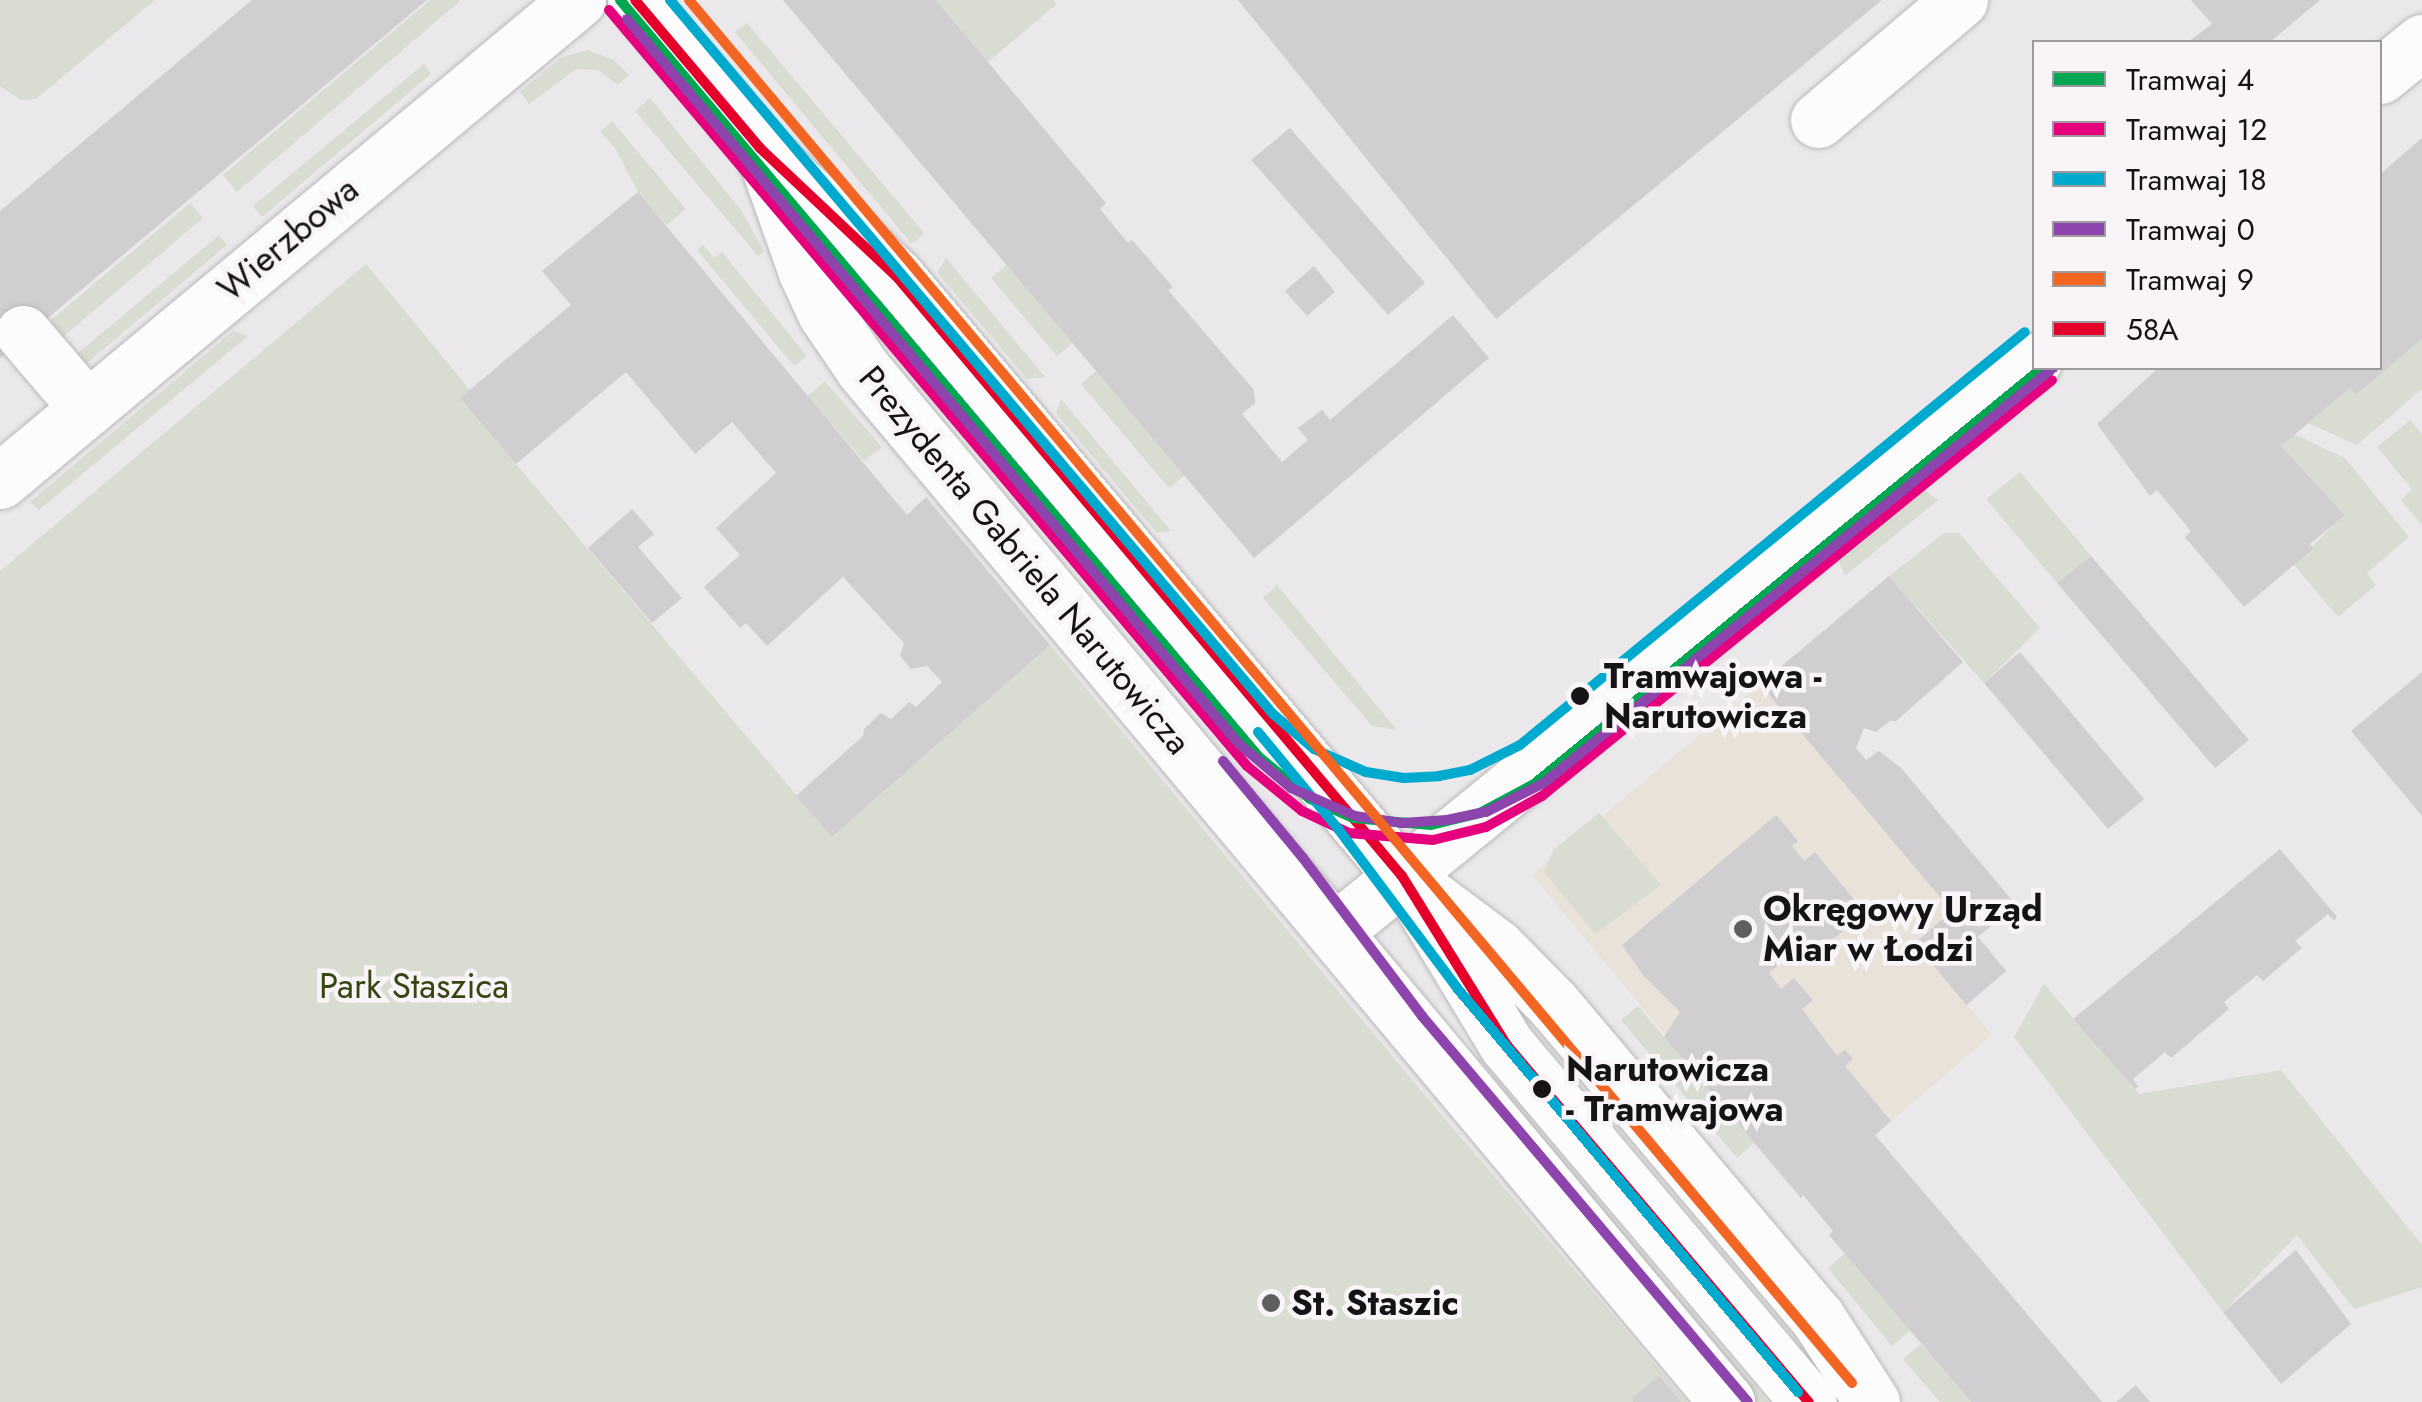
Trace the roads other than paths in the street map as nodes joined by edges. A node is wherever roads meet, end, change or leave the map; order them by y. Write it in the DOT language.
graph roads {
  1 [pos="578,0"];
  2 [pos="635,0"];
  3 [pos="1960,0"];
  4 [pos="2422,42"];
  5 [pos="2382,74"];
  6 [pos="1818,120"];
  7 [pos="760,148"];
  8 [pos="23,334"];
  9 [pos="2032,363"];
  10 [pos="87,408"];
  11 [pos="0,481"];
  12 [pos="1402,876"];
  13 [pos="1335,931"];
  14 [pos="1727,1402"];
  15 [pos="1810,1402"];
  16 [pos="1872,1402"];
  1 -- 10 [label="street, Wierzbowa"];
  2 -- 7 [label="street, Prezydenta Gabriela Narutowicza"];
  3 -- 6 [label="street"];
  4 -- 5 [label="street"];
  7 -- 12 [label="street, Prezydenta Gabriela Narutowicza"];
  7 -- 13 [label="street, Prezydenta Gabriela Narutowicza"];
  8 -- 10 [label="street"];
  9 -- 12 [label="street"];
  10 -- 11 [label="street, Wierzbowa"];
  12 -- 13 [label="street"];
  12 -- 15 [label="street"];
  12 -- 16 [label="street, Prezydenta Gabriela Narutowicza"];
  13 -- 14 [label="street, Prezydenta Gabriela Narutowicza"];
}
